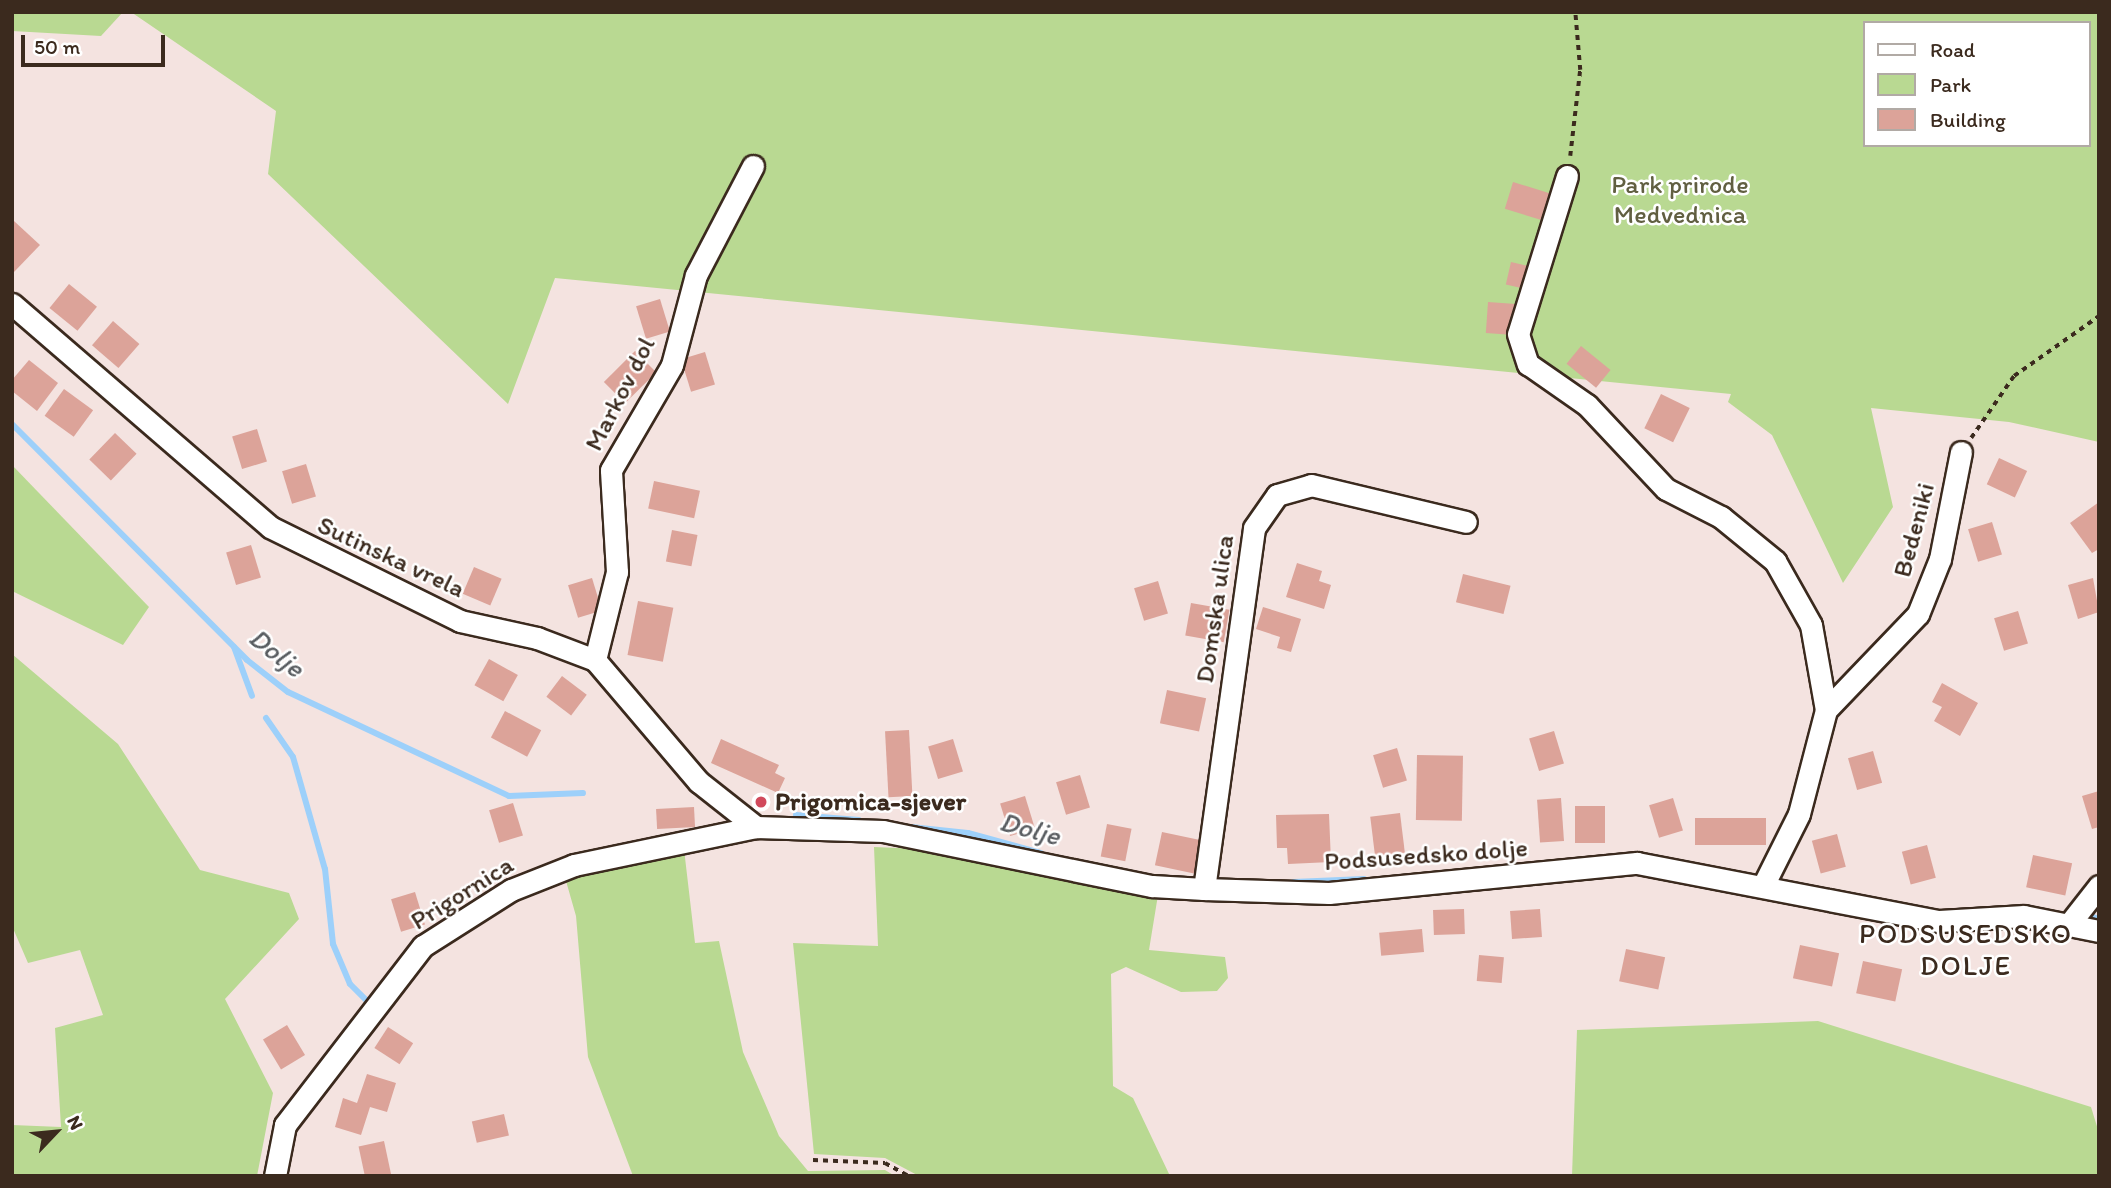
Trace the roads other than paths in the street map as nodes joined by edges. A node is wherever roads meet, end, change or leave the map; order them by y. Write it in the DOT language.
graph roads {
  1 [pos="753,166"];
  2 [pos="1567,176"];
  3 [pos="12,304"];
  4 [pos="1961,452"];
  5 [pos="1466,522"];
  6 [pos="595,660"];
  7 [pos="1826,710"];
  8 [pos="756,827"];
  9 [pos="1763,886"];
  10 [pos="2099,886"];
  11 [pos="1204,889"];
  12 [pos="2070,923"];
  13 [pos="2099,931"];
  14 [pos="275,1176"];
  1 -- 6 [label="street, Markov dol"];
  2 -- 7 [label="street"];
  3 -- 6 [label="street, Sutinska vrela"];
  4 -- 7 [label="street, Bedeniki"];
  5 -- 11 [label="street, Domska ulica"];
  6 -- 8 [label="street, Sutinska vrela"];
  7 -- 9 [label="street"];
  8 -- 11 [label="street, Podsusedsko dolje"];
  8 -- 14 [label="street, Prigornica"];
  9 -- 11 [label="street, Podsusedsko dolje"];
  9 -- 12 [label="street, Podsusedsko dolje"];
  10 -- 12 [label="street"];
  12 -- 13 [label="street, Podsusedsko dolje"];
}
